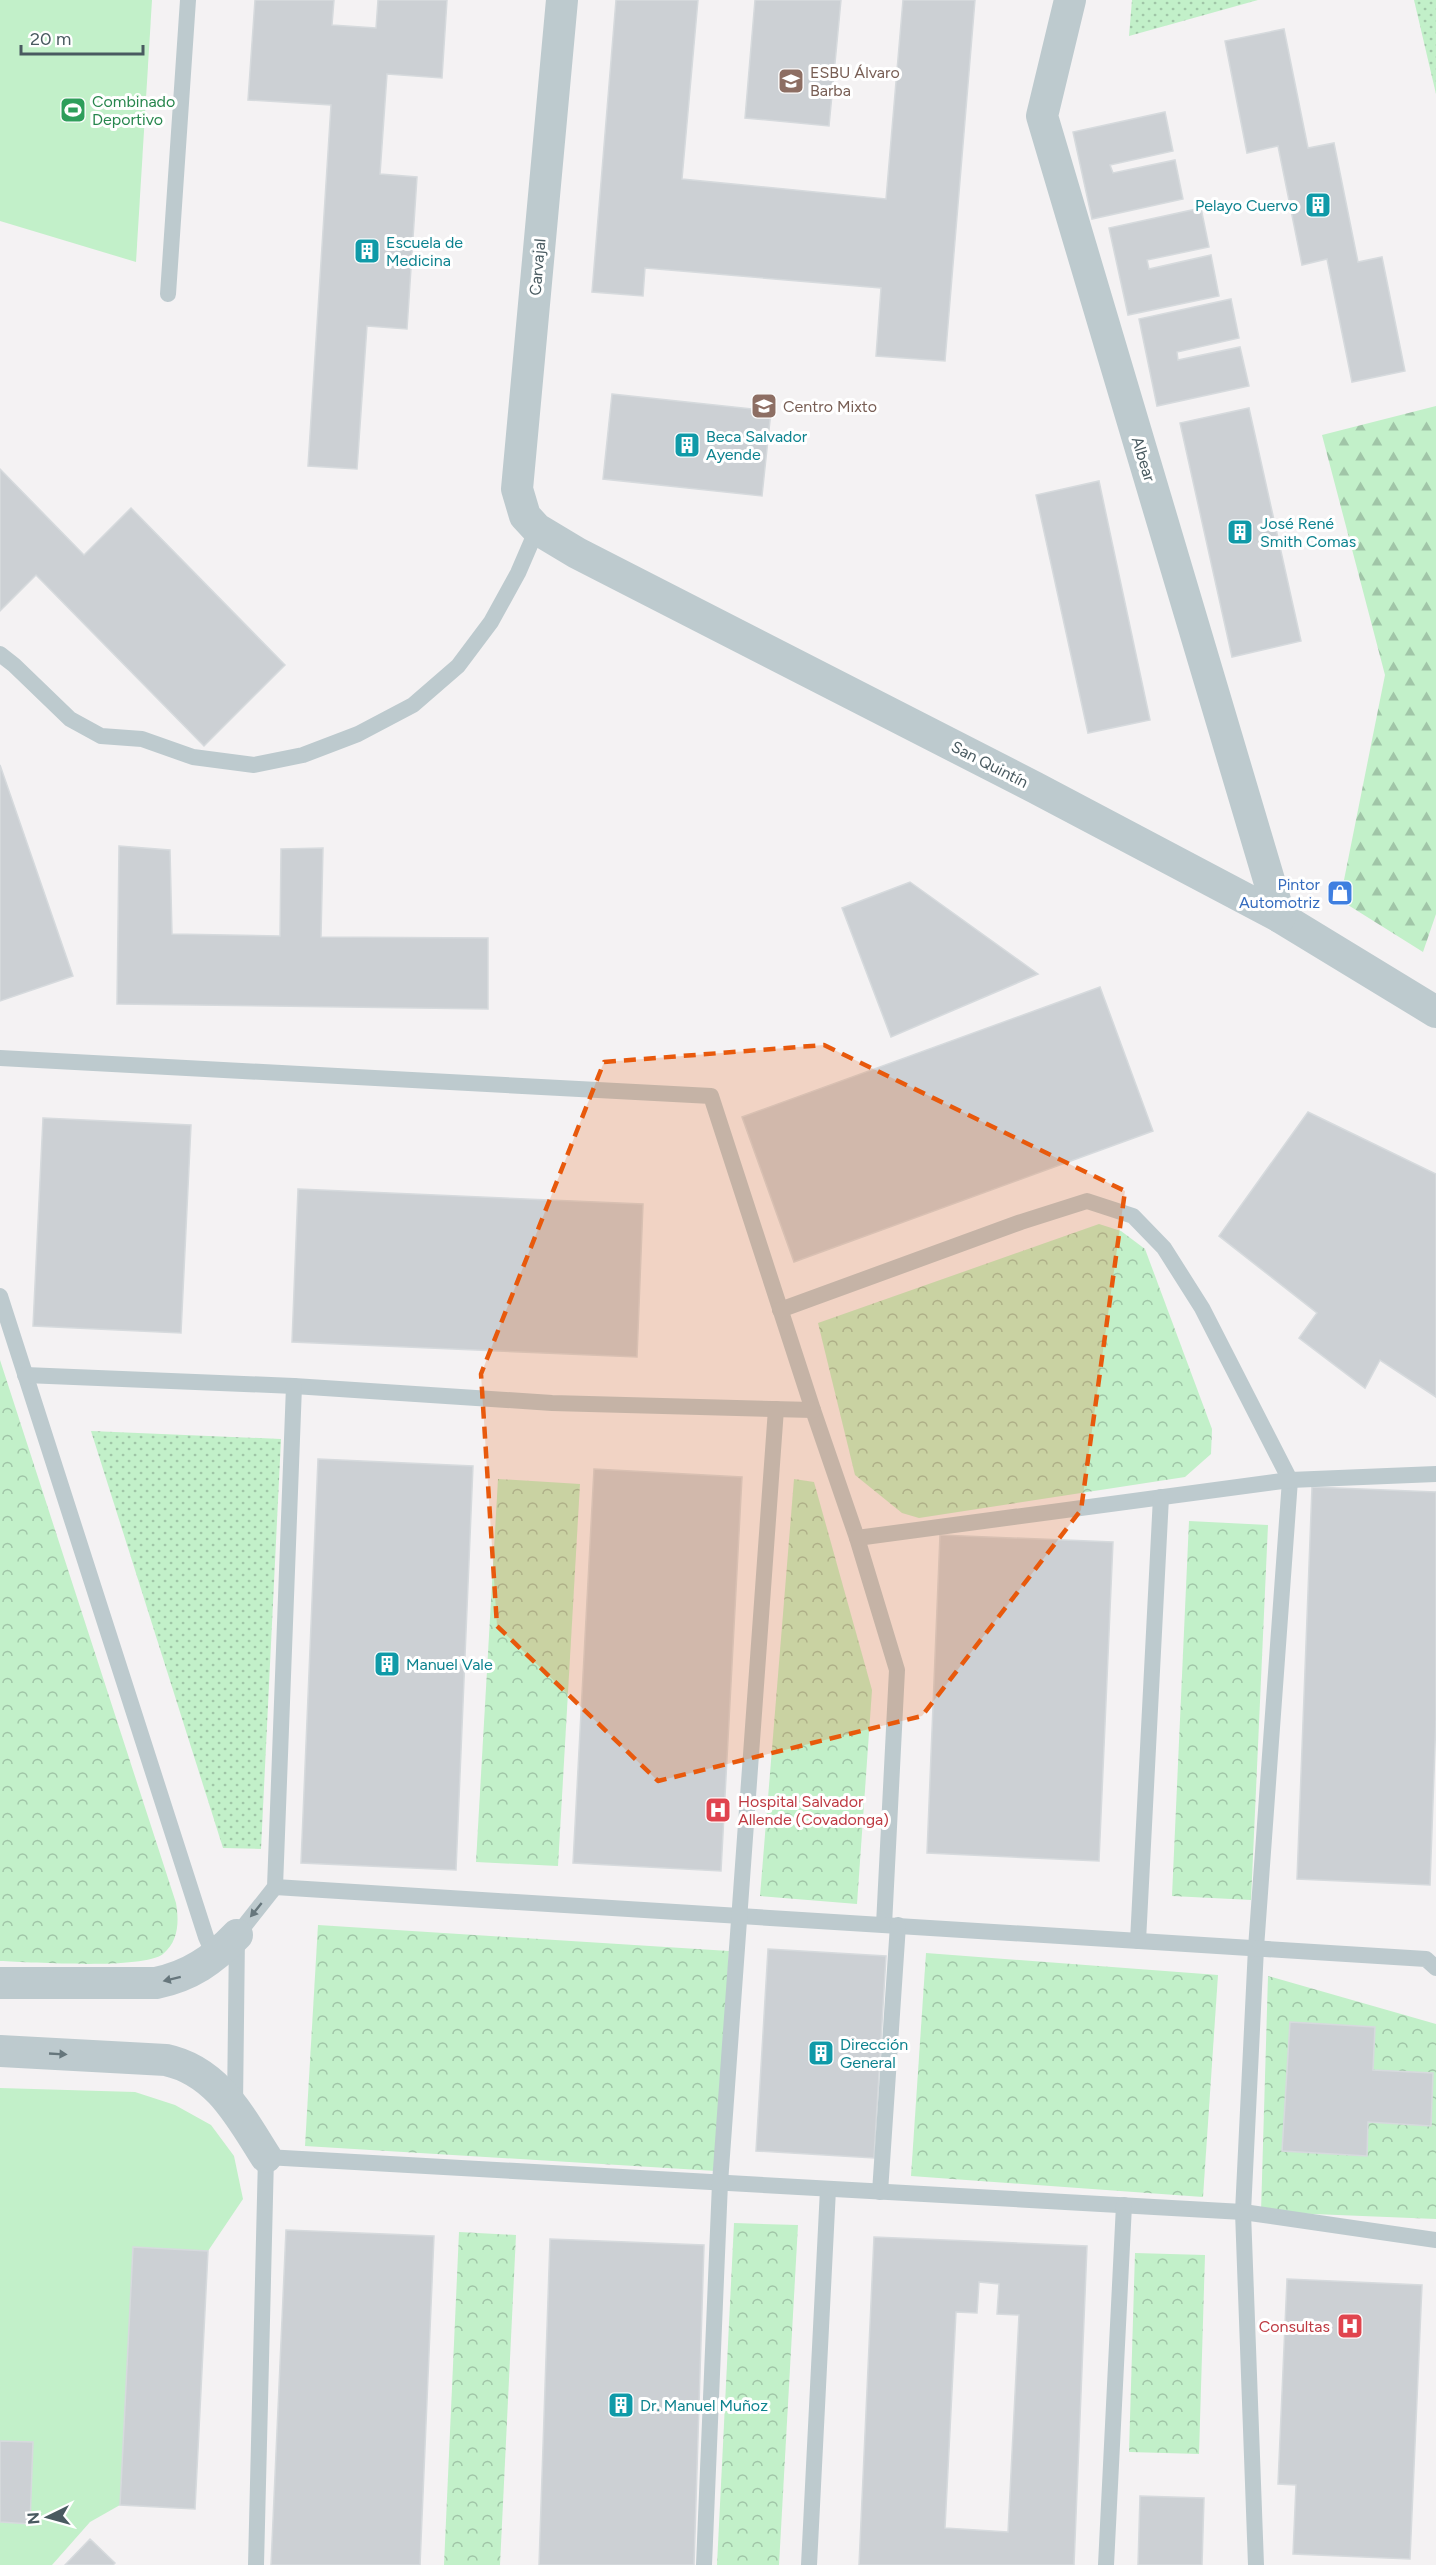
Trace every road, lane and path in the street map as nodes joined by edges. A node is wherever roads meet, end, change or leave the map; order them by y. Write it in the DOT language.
graph roads {
  1 [pos="188,0"];
  2 [pos="562,0"];
  3 [pos="1070,0"];
  4 [pos="168,294"];
  5 [pos="537,529"];
  6 [pos="0,654"];
  7 [pos="1280,917"];
  8 [pos="1436,1012"];
  9 [pos="0,1058"];
  10 [pos="0,1296"];
  11 [pos="780,1310"];
  12 [pos="25,1376"];
  13 [pos="294,1386"];
  14 [pos="776,1409"];
  15 [pos="813,1410"];
  16 [pos="1436,1474"];
  17 [pos="1290,1480"];
  18 [pos="1161,1497"];
  19 [pos="858,1538"];
  20 [pos="275,1887"];
  21 [pos="738,1915"];
  22 [pos="891,1925"];
  23 [pos="1138,1941"];
  24 [pos="225,1945"];
  25 [pos="1256,1948"];
  26 [pos="1433,1962"];
  27 [pos="0,1983"];
  28 [pos="0,2051"];
  29 [pos="235,2108"];
  30 [pos="266,2157"];
  31 [pos="720,2183"];
  32 [pos="828,2189"];
  33 [pos="880,2192"];
  34 [pos="1124,2205"];
  35 [pos="1243,2212"];
  36 [pos="1436,2240"];
  37 [pos="256,2565"];
  38 [pos="704,2565"];
  39 [pos="809,2565"];
  40 [pos="1106,2565"];
  41 [pos="1256,2565"];
  1 -- 4 [label="lane"];
  2 -- 5 [label="street, Carvajal"];
  3 -- 7 [label="street, Albear"];
  5 -- 6 [label="lane"];
  5 -- 7 [label="street, San Quintín"];
  7 -- 8 [label="street, San Quintín"];
  9 -- 11 [label="lane"];
  10 -- 12 [label="lane"];
  11 -- 15 [label="lane"];
  11 -- 17 [label="lane"];
  12 -- 13 [label="lane"];
  12 -- 24 [label="lane"];
  13 -- 14 [label="lane"];
  13 -- 20 [label="lane"];
  14 -- 15 [label="lane"];
  14 -- 21 [label="lane"];
  15 -- 19 [label="lane"];
  16 -- 17 [label="lane"];
  17 -- 18 [label="lane"];
  17 -- 25 [label="lane"];
  18 -- 19 [label="lane"];
  18 -- 23 [label="lane"];
  19 -- 22 [label="lane"];
  20 -- 21 [label="lane"];
  20 -- 24 [label="lane, one-way"];
  21 -- 22 [label="lane"];
  21 -- 31 [label="lane"];
  22 -- 23 [label="lane"];
  22 -- 33 [label="lane"];
  23 -- 25 [label="lane"];
  24 -- 27 [label="street, one-way"];
  24 -- 29 [label="lane"];
  25 -- 26 [label="lane"];
  25 -- 35 [label="lane"];
  28 -- 29 [label="street, one-way"];
  29 -- 30 [label="street"];
  30 -- 31 [label="lane"];
  30 -- 37 [label="lane"];
  31 -- 32 [label="lane"];
  31 -- 38 [label="lane"];
  32 -- 33 [label="lane"];
  32 -- 39 [label="lane"];
  33 -- 34 [label="lane"];
  34 -- 35 [label="lane"];
  34 -- 40 [label="lane"];
  35 -- 36 [label="lane"];
  35 -- 41 [label="lane"];
}
